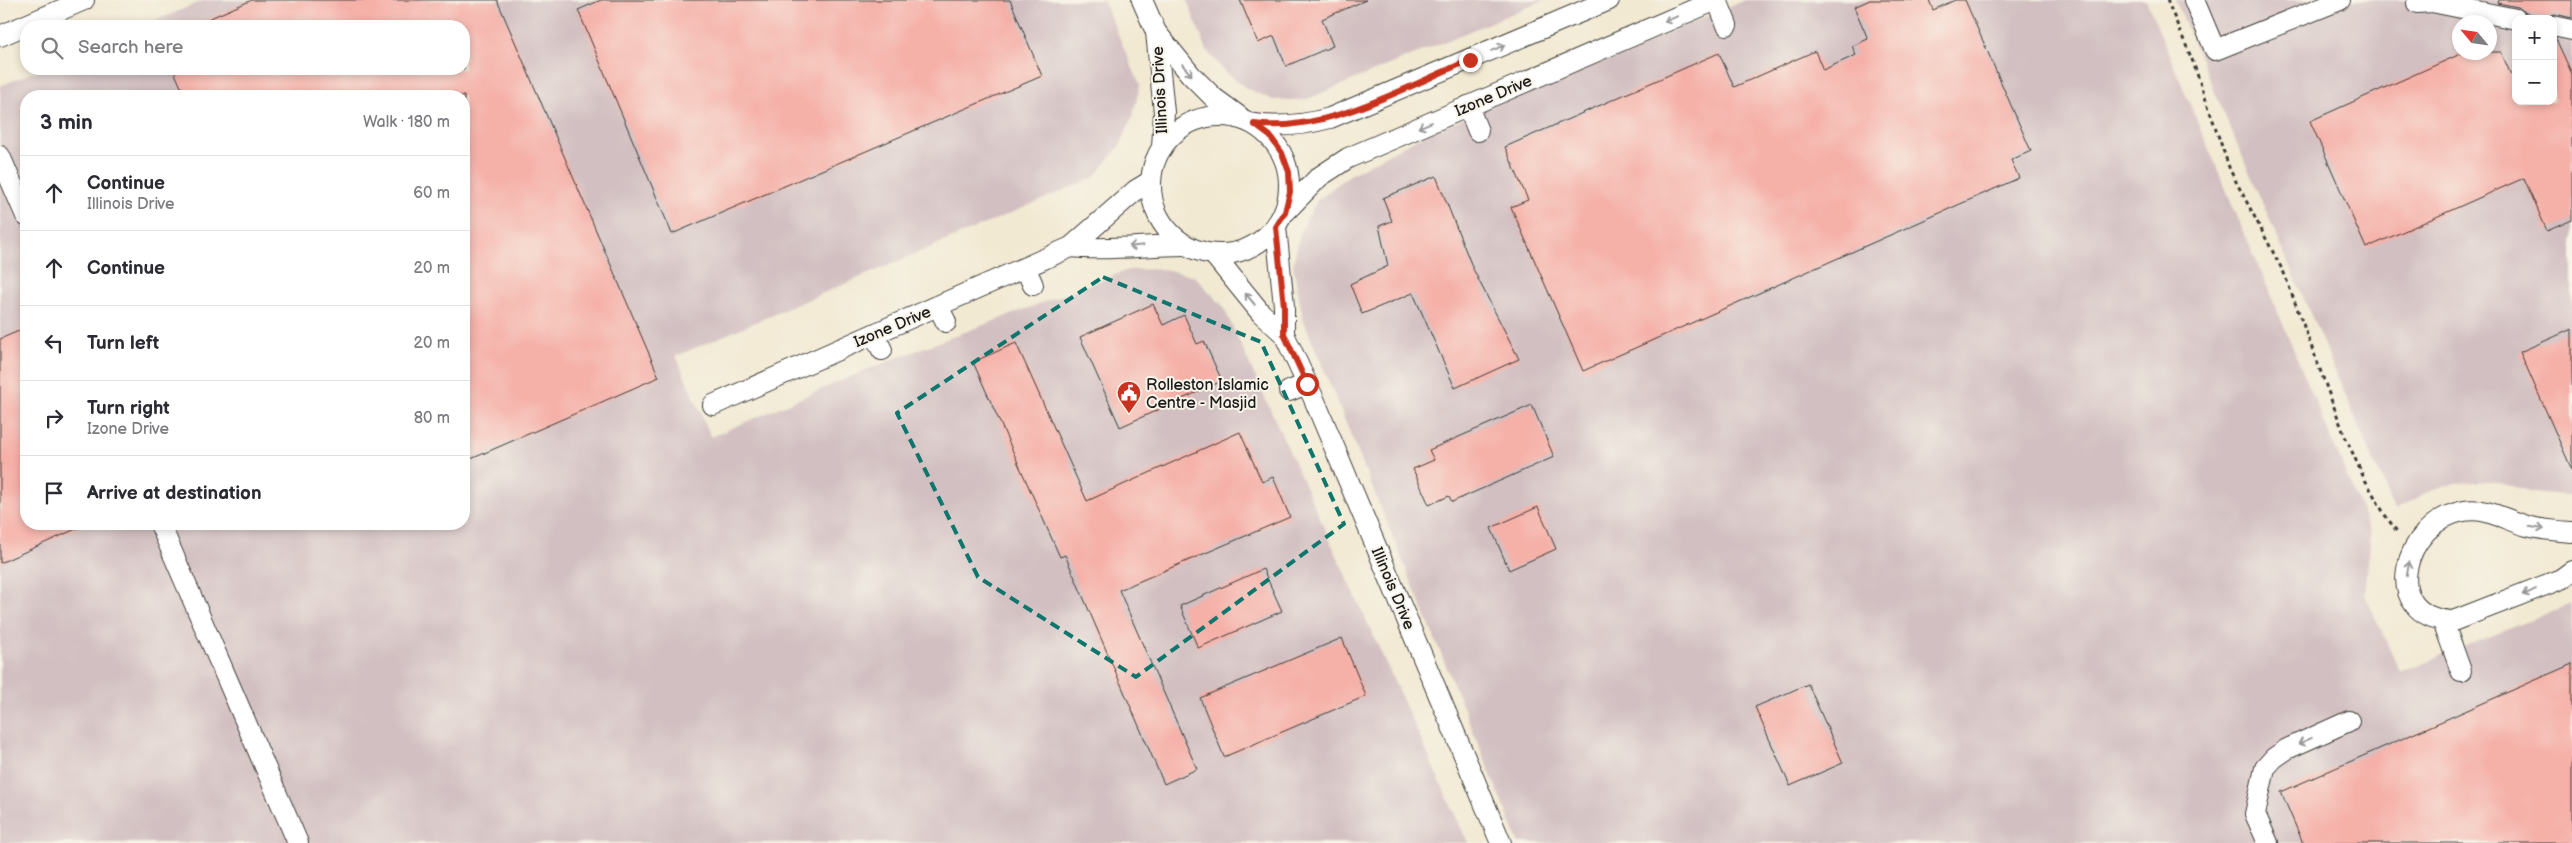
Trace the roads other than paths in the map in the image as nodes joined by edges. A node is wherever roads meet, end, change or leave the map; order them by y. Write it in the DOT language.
graph roads {
  1 [pos="84,0"];
  2 [pos="1142,0"];
  3 [pos="1610,0"];
  4 [pos="1716,0"];
  5 [pos="2194,0"];
  6 [pos="2340,0"];
  7 [pos="2417,3"];
  8 [pos="2512,18"];
  9 [pos="37,20"];
  10 [pos="1727,25"];
  11 [pos="20,27"];
  12 [pos="2557,27"];
  13 [pos="2572,30"];
  14 [pos="1156,32"];
  15 [pos="0,36"];
  16 [pos="1468,106"];
  17 [pos="1248,122"];
  18 [pos="1478,131"];
  19 [pos="1162,148"];
  20 [pos="0,156"];
  21 [pos="1151,181"];
  22 [pos="20,202"];
  23 [pos="1280,219"];
  24 [pos="1185,245"];
  25 [pos="1070,247"];
  26 [pos="1214,255"];
  27 [pos="1284,334"];
  28 [pos="1288,391"];
  29 [pos="1317,391"];
  30 [pos="713,405"];
  31 [pos="163,530"];
  32 [pos="2572,532"];
  33 [pos="2572,571"];
  34 [pos="2443,621"];
  35 [pos="2461,671"];
  36 [pos="2349,721"];
  37 [pos="298,843"];
  38 [pos="1501,843"];
  39 [pos="2268,843"];
  1 -- 9 [label="street"];
  2 -- 14 [label="street, Illinois Drive"];
  17 -- 3 [label="street, one-way"];
  4 -- 10 [label="street"];
  4 -- 16 [label="street, Izone Drive, one-way"];
  5 -- 6 [label="street"];
  7 -- 8 [label="street"];
  11 -- 15 [label="street"];
  12 -- 13 [label="street"];
  14 -- 17 [label="street, Illinois Drive, one-way"];
  14 -- 19 [label="street, Illinois Drive"];
  16 -- 18 [label="street"];
  16 -- 23 [label="street, Izone Drive, one-way"];
  17 -- 19 [label="street"];
  17 -- 23 [label="street"];
  19 -- 21 [label="street"];
  20 -- 22 [label="street"];
  21 -- 24 [label="street"];
  21 -- 25 [label="street, Izone Drive"];
  23 -- 26 [label="street"];
  23 -- 27 [label="street, Illinois Drive"];
  24 -- 25 [label="street, one-way"];
  24 -- 26 [label="street"];
  25 -- 30 [label="street, Izone Drive"];
  27 -- 26 [label="street, Illinois Drive, one-way"];
  27 -- 29 [label="street, Illinois Drive"];
  28 -- 29 [label="street"];
  29 -- 38 [label="street, Illinois Drive"];
  31 -- 37 [label="street"];
  34 -- 32 [label="street, one-way"];
  33 -- 34 [label="street, one-way"];
  34 -- 35 [label="street"];
  36 -- 39 [label="street, one-way"];
}
